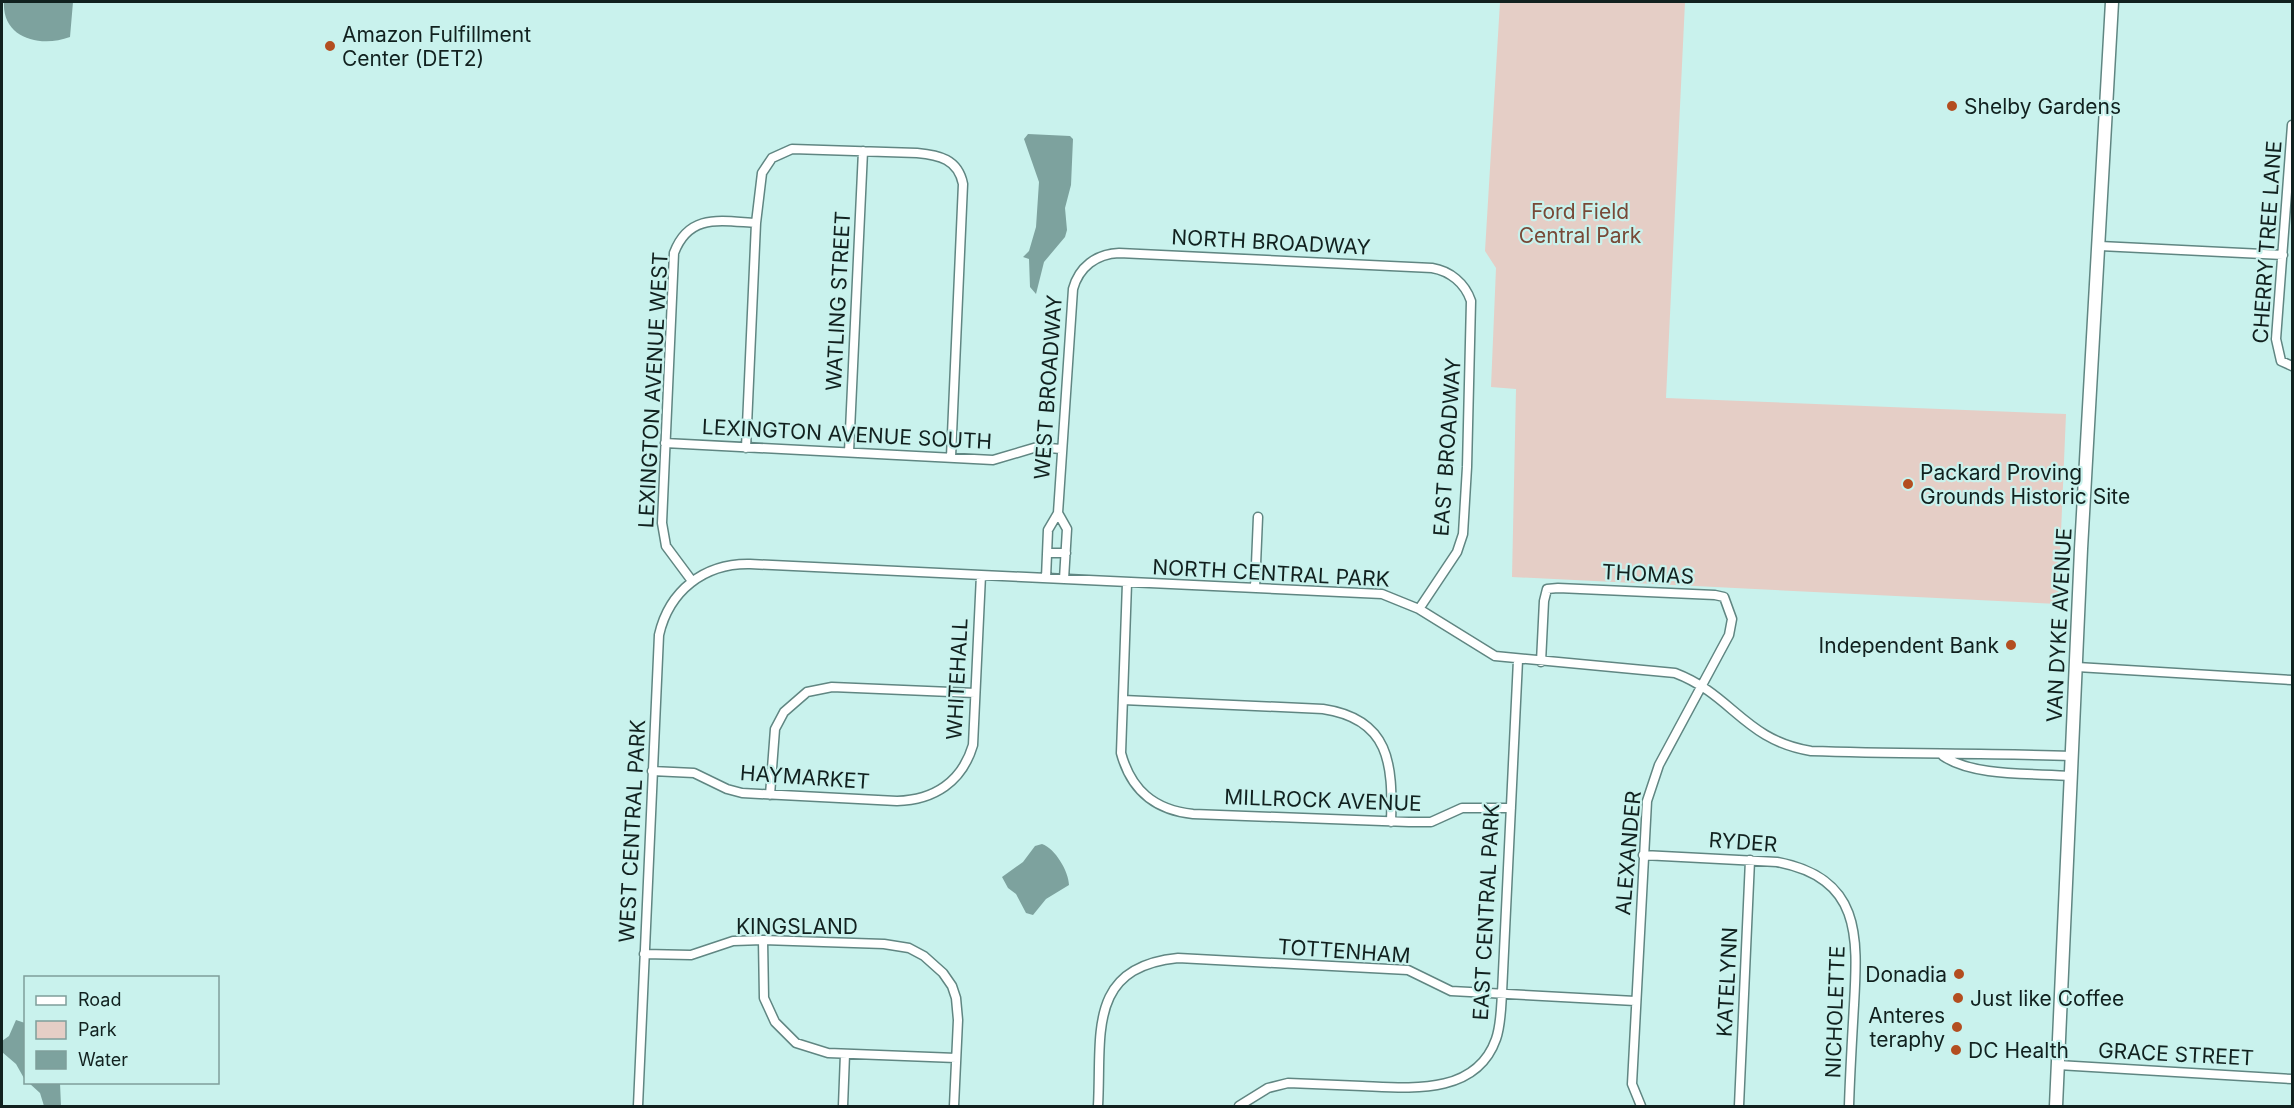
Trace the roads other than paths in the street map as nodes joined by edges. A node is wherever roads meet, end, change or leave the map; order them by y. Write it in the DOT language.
graph roads {
  1 [pos="2112,2"];
  2 [pos="2292,125"];
  3 [pos="862,152"];
  4 [pos="756,223"];
  5 [pos="2288,232"];
  6 [pos="2100,246"];
  7 [pos="2283,255"];
  8 [pos="1084,267"];
  9 [pos="1457,279"];
  10 [pos="2292,366"];
  11 [pos="665,443"];
  12 [pos="746,448"];
  13 [pos="1061,448"];
  14 [pos="849,452"];
  15 [pos="951,457"];
  16 [pos="1058,513"];
  17 [pos="1258,517"];
  18 [pos="1047,553"];
  19 [pos="1066,553"];
  20 [pos="702,574"];
  21 [pos="981,575"];
  22 [pos="1046,578"];
  23 [pos="1065,579"];
  24 [pos="692,581"];
  25 [pos="1127,583"];
  26 [pos="1255,588"];
  27 [pos="1419,609"];
  28 [pos="1518,660"];
  29 [pos="1541,662"];
  30 [pos="2077,667"];
  31 [pos="2292,681"];
  32 [pos="1704,686"];
  33 [pos="975,693"];
  34 [pos="1123,700"];
  35 [pos="1942,755"];
  36 [pos="2072,756"];
  37 [pos="652,771"];
  38 [pos="2071,776"];
  39 [pos="954,780"];
  40 [pos="770,795"];
  41 [pos="1511,808"];
  42 [pos="1391,822"];
  43 [pos="1643,855"];
  44 [pos="1750,860"];
  45 [pos="1833,889"];
  46 [pos="764,940"];
  47 [pos="644,954"];
  48 [pos="1502,993"];
  49 [pos="1635,1000"];
  50 [pos="845,1054"];
  51 [pos="956,1058"];
  52 [pos="2058,1065"];
  53 [pos="2292,1079"];
  54 [pos="638,1107"];
  55 [pos="843,1107"];
  56 [pos="954,1107"];
  57 [pos="1098,1107"];
  58 [pos="1239,1107"];
  59 [pos="1641,1107"];
  60 [pos="1738,1107"];
  61 [pos="1849,1107"];
  62 [pos="2056,1107"];
  1 -- 6 [label="main road, VAN DYKE AVENUE"];
  2 -- 5 [label="street, CHERRY TREE LANE"];
  3 -- 4 [label="street"];
  3 -- 14 [label="street, WATLING STREET"];
  3 -- 15 [label="street"];
  4 -- 11 [label="street, LEXINGTON AVENUE WEST"];
  4 -- 12 [label="street"];
  5 -- 7 [label="street, CHERRY TREE LANE"];
  6 -- 7 [label="street"];
  6 -- 30 [label="main road, VAN DYKE AVENUE"];
  7 -- 10 [label="street, CHERRY TREE LANE"];
  8 -- 9 [label="street, NORTH BROADWAY"];
  8 -- 13 [label="street, WEST BROADWAY"];
  9 -- 27 [label="street, EAST BROADWAY"];
  11 -- 12 [label="street, LEXINGTON AVENUE SOUTH"];
  11 -- 24 [label="street, LEXINGTON AVENUE WEST"];
  12 -- 14 [label="street, LEXINGTON AVENUE SOUTH"];
  13 -- 15 [label="street, LEXINGTON AVENUE SOUTH"];
  13 -- 16 [label="street, WEST BROADWAY"];
  14 -- 15 [label="street, LEXINGTON AVENUE SOUTH"];
  16 -- 18 [label="street, WEST BROADWAY"];
  16 -- 19 [label="street, WEST BROADWAY"];
  17 -- 26 [label="street"];
  18 -- 19 [label="street"];
  18 -- 22 [label="street, WEST BROADWAY"];
  19 -- 23 [label="street, WEST BROADWAY"];
  20 -- 21 [label="street, NORTH CENTRAL PARK"];
  20 -- 24 [label="street, WEST CENTRAL PARK"];
  21 -- 22 [label="street, NORTH CENTRAL PARK"];
  21 -- 33 [label="street, WHITEHALL"];
  22 -- 23 [label="street, NORTH CENTRAL PARK"];
  23 -- 25 [label="street, NORTH CENTRAL PARK"];
  24 -- 37 [label="street, WEST CENTRAL PARK"];
  25 -- 26 [label="street, NORTH CENTRAL PARK"];
  25 -- 34 [label="street"];
  26 -- 27 [label="street, NORTH CENTRAL PARK"];
  27 -- 28 [label="street, NORTH CENTRAL PARK"];
  28 -- 29 [label="street, NORTH CENTRAL PARK"];
  28 -- 41 [label="street, EAST CENTRAL PARK"];
  29 -- 32 [label="street, NORTH CENTRAL PARK"];
  29 -- 32 [label="street, THOMAS"];
  30 -- 31 [label="street"];
  30 -- 36 [label="main road, VAN DYKE AVENUE"];
  32 -- 35 [label="street, NORTH CENTRAL PARK"];
  32 -- 43 [label="street, ALEXANDER"];
  33 -- 39 [label="street, WHITEHALL"];
  33 -- 40 [label="street"];
  34 -- 42 [label="street"];
  34 -- 42 [label="street, MILLROCK AVENUE"];
  35 -- 36 [label="street, NORTH CENTRAL PARK"];
  35 -- 38 [label="street, NORTH CENTRAL PARK"];
  36 -- 38 [label="main road, VAN DYKE AVENUE"];
  37 -- 40 [label="street, HAYMARKET"];
  37 -- 47 [label="street, WEST CENTRAL PARK"];
  38 -- 52 [label="main road, VAN DYKE AVENUE"];
  39 -- 40 [label="street, HAYMARKET"];
  41 -- 42 [label="street, MILLROCK AVENUE"];
  41 -- 48 [label="street, EAST CENTRAL PARK"];
  43 -- 44 [label="street, RYDER"];
  43 -- 49 [label="street, ALEXANDER"];
  44 -- 45 [label="street, RYDER"];
  44 -- 60 [label="street, KATELYNN"];
  45 -- 61 [label="street, NICHOLETTE"];
  46 -- 47 [label="street, KINGSLAND"];
  46 -- 50 [label="street"];
  46 -- 51 [label="street, KINGSLAND"];
  47 -- 54 [label="street, WEST CENTRAL PARK"];
  48 -- 49 [label="street, TOTTENHAM"];
  48 -- 57 [label="street, TOTTENHAM"];
  48 -- 58 [label="street, EAST CENTRAL PARK"];
  49 -- 59 [label="street, ALEXANDER"];
  50 -- 51 [label="street"];
  50 -- 55 [label="street"];
  51 -- 56 [label="street"];
  52 -- 53 [label="street, GRACE STREET"];
  52 -- 62 [label="main road, VAN DYKE AVENUE"];
}
